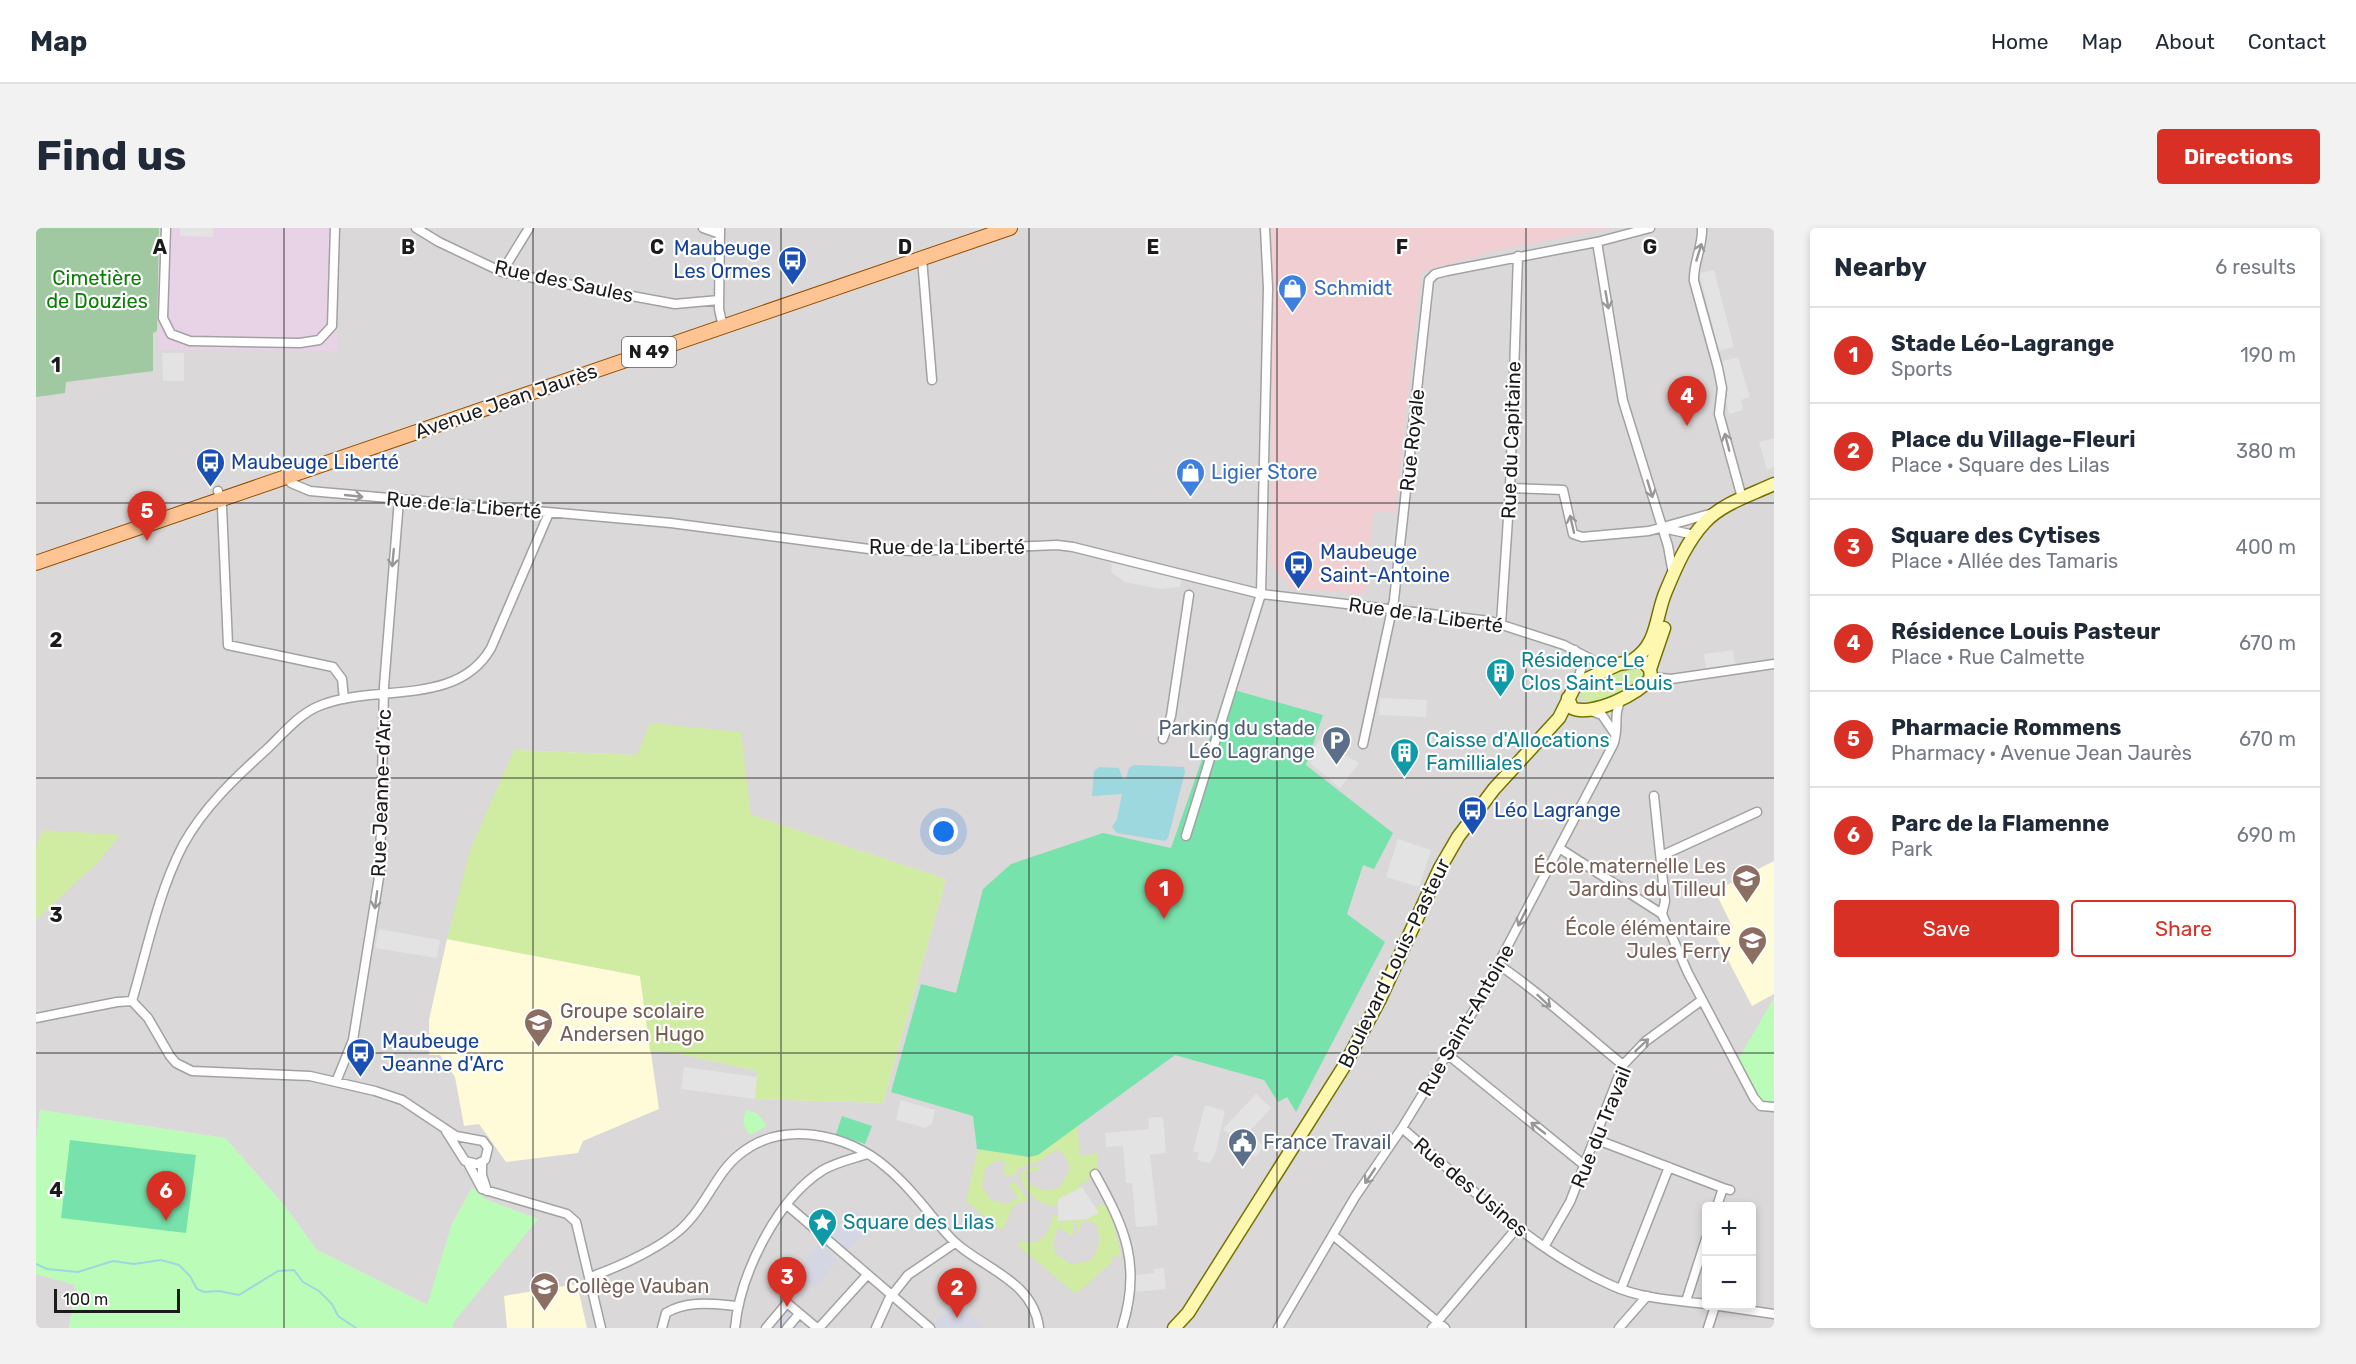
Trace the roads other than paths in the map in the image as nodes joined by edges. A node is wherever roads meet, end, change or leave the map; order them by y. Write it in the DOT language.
graph roads {
  1 [pos="166,228"];
  2 [pos="335,228"];
  3 [pos="416,228"];
  4 [pos="530,228"];
  5 [pos="703,228"];
  6 [pos="1010,228"];
  7 [pos="1265,228"];
  8 [pos="1650,228"];
  9 [pos="1702,228"];
  10 [pos="988,230"];
  11 [pos="720,231"];
  12 [pos="1597,242"];
  13 [pos="1518,256"];
  14 [pos="922,258"];
  15 [pos="502,272"];
  16 [pos="719,300"];
  17 [pos="721,323"];
  18 [pos="932,380"];
  19 [pos="286,472"];
  20 [pos="1774,484"];
  21 [pos="1510,488"];
  22 [pos="219,495"];
  23 [pos="1742,498"];
  24 [pos="399,500"];
  25 [pos="1718,511"];
  26 [pos="549,513"];
  27 [pos="1663,528"];
  28 [pos="1694,535"];
  29 [pos="37,558"];
  30 [pos="1673,577"];
  31 [pos="1261,594"];
  32 [pos="1190,595"];
  33 [pos="1392,608"];
  34 [pos="1501,624"];
  35 [pos="1575,650"];
  36 [pos="1633,660"];
  37 [pos="1774,664"];
  38 [pos="1608,668"];
  39 [pos="1651,673"];
  40 [pos="1576,684"];
  41 [pos="384,694"];
  42 [pos="1568,698"];
  43 [pos="1622,698"];
  44 [pos="344,699"];
  45 [pos="1585,711"];
  46 [pos="1616,736"];
  47 [pos="1163,739"];
  48 [pos="1539,742"];
  49 [pos="1363,744"];
  50 [pos="1654,796"];
  51 [pos="1757,812"];
  52 [pos="1186,836"];
  53 [pos="1559,848"];
  54 [pos="1661,856"];
  55 [pos="1662,914"];
  56 [pos="1499,965"];
  57 [pos="1702,1000"];
  58 [pos="132,1001"];
  59 [pos="36,1018"];
  60 [pos="1447,1054"];
  61 [pos="1623,1065"];
  62 [pos="336,1082"];
  63 [pos="1774,1107"];
  64 [pos="1402,1128"];
  65 [pos="446,1131"];
  66 [pos="469,1139"];
  67 [pos="1595,1139"];
  68 [pos="461,1153"];
  69 [pos="867,1154"];
  70 [pos="483,1162"];
  71 [pos="468,1163"];
  72 [pos="1584,1165"];
  73 [pos="1669,1167"];
  74 [pos="1095,1174"];
  75 [pos="488,1192"];
  76 [pos="1719,1202"];
  77 [pos="787,1205"];
  78 [pos="1516,1228"];
  79 [pos="1334,1236"];
  80 [pos="955,1243"];
  81 [pos="1544,1247"];
  82 [pos="1702,1254"];
  83 [pos="867,1275"];
  84 [pos="590,1277"];
  85 [pos="1621,1289"];
  86 [pos="892,1295"];
  87 [pos="1647,1296"];
  88 [pos="1686,1301"];
  89 [pos="1702,1303"];
  90 [pos="737,1306"];
  91 [pos="1715,1310"];
  92 [pos="1749,1310"];
  93 [pos="1188,1313"];
  94 [pos="799,1314"];
  95 [pos="1774,1314"];
  96 [pos="1435,1325"];
  97 [pos="601,1328"];
  98 [pos="662,1328"];
  99 [pos="735,1328"];
  100 [pos="765,1328"];
  101 [pos="786,1328"];
  102 [pos="818,1328"];
  103 [pos="876,1328"];
  104 [pos="930,1328"];
  105 [pos="1039,1328"];
  106 [pos="1122,1328"];
  107 [pos="1174,1328"];
  108 [pos="1181,1328"];
  109 [pos="1278,1328"];
  110 [pos="1445,1328"];
  111 [pos="1619,1328"];
  112 [pos="1708,1328"];
  1 -- 2 [label="street"];
  3 -- 15 [label="street, Rue des Saules"];
  4 -- 15 [label="street"];
  5 -- 11 [label="street"];
  6 -- 10 [label="main road, Avenue Jean Jaurès / N 49"];
  7 -- 31 [label="street"];
  8 -- 12 [label="street"];
  23 -- 9 [label="street, one-way"];
  10 -- 14 [label="main road, Avenue Jean Jaurès / N 49"];
  10 -- 17 [label="main road, Avenue Jean Jaurès / N 49"];
  11 -- 16 [label="street"];
  12 -- 13 [label="street"];
  12 -- 27 [label="street, one-way"];
  13 -- 21 [label="street, Rue du Capitaine"];
  13 -- 33 [label="street, Rue Royale"];
  14 -- 17 [label="main road, Avenue Jean Jaurès / N 49"];
  14 -- 18 [label="street"];
  15 -- 16 [label="street, Rue des Saules"];
  16 -- 17 [label="street"];
  17 -- 19 [label="main road, Avenue Jean Jaurès / N 49"];
  19 -- 22 [label="main road, Avenue Jean Jaurès / N 49"];
  19 -- 24 [label="street, Rue de la Liberté, one-way"];
  20 -- 23 [label="main road"];
  27 -- 21 [label="street, one-way"];
  21 -- 34 [label="street, Rue du Capitaine"];
  22 -- 29 [label="main road, Avenue Jean Jaurès / N 49"];
  22 -- 44 [label="street"];
  23 -- 25 [label="main road"];
  24 -- 26 [label="street, Rue de la Liberté"];
  24 -- 41 [label="street, Rue Jeanne-d'Arc, one-way"];
  25 -- 27 [label="street"];
  25 -- 28 [label="main road"];
  26 -- 31 [label="street, Rue de la Liberté"];
  26 -- 41 [label="street"];
  27 -- 28 [label="street"];
  27 -- 30 [label="street"];
  28 -- 30 [label="main road"];
  30 -- 36 [label="main road"];
  30 -- 39 [label="main road"];
  31 -- 33 [label="street, Rue de la Liberté"];
  31 -- 52 [label="street"];
  32 -- 47 [label="street"];
  33 -- 34 [label="street, Rue de la Liberté"];
  33 -- 49 [label="street, Rue Royale"];
  34 -- 35 [label="street, Rue de la Liberté"];
  35 -- 38 [label="street, Rue de la Liberté"];
  35 -- 40 [label="street"];
  36 -- 38 [label="main road"];
  36 -- 39 [label="main road"];
  37 -- 39 [label="street"];
  38 -- 40 [label="main road"];
  39 -- 43 [label="main road"];
  40 -- 42 [label="main road, Boulevard Louis-Pasteur"];
  41 -- 44 [label="street"];
  41 -- 62 [label="street, Rue Jeanne-d'Arc, one-way"];
  42 -- 45 [label="main road"];
  42 -- 48 [label="main road, Boulevard Louis-Pasteur"];
  43 -- 45 [label="main road"];
  43 -- 46 [label="street, Rue Saint-Antoine"];
  44 -- 58 [label="street"];
  45 -- 46 [label="street"];
  45 -- 48 [label="main road"];
  46 -- 53 [label="street, Rue Saint-Antoine"];
  48 -- 93 [label="main road, Boulevard Louis-Pasteur"];
  50 -- 54 [label="street"];
  51 -- 54 [label="street"];
  53 -- 55 [label="street"];
  53 -- 56 [label="street, Rue Saint-Antoine, one-way"];
  54 -- 55 [label="street"];
  55 -- 57 [label="street"];
  56 -- 60 [label="street, Rue Saint-Antoine"];
  56 -- 61 [label="street, one-way"];
  61 -- 57 [label="street, Rue du Travail, one-way"];
  57 -- 63 [label="street"];
  58 -- 59 [label="street"];
  58 -- 62 [label="street"];
  60 -- 64 [label="street, Rue Saint-Antoine"];
  72 -- 60 [label="street, one-way"];
  61 -- 67 [label="street, Rue du Travail"];
  62 -- 65 [label="street"];
  64 -- 78 [label="street, Rue des Usines"];
  64 -- 79 [label="street, Rue Saint-Antoine, one-way"];
  65 -- 66 [label="street"];
  65 -- 68 [label="street"];
  66 -- 68 [label="street"];
  66 -- 70 [label="street"];
  67 -- 72 [label="street, Rue du Travail"];
  67 -- 73 [label="street"];
  68 -- 71 [label="street"];
  69 -- 77 [label="street"];
  69 -- 80 [label="street"];
  69 -- 84 [label="street"];
  70 -- 71 [label="street"];
  70 -- 75 [label="street"];
  71 -- 75 [label="street"];
  72 -- 81 [label="street, Rue du Travail"];
  73 -- 76 [label="street"];
  73 -- 85 [label="street"];
  74 -- 106 [label="street"];
  75 -- 84 [label="street"];
  77 -- 83 [label="street"];
  77 -- 90 [label="street"];
  78 -- 81 [label="street, Rue des Usines"];
  78 -- 96 [label="street"];
  79 -- 96 [label="street"];
  79 -- 109 [label="street, Rue Saint-Antoine"];
  80 -- 86 [label="street"];
  80 -- 105 [label="street"];
  81 -- 85 [label="street, Rue des Usines"];
  82 -- 88 [label="street"];
  83 -- 86 [label="street"];
  83 -- 102 [label="street"];
  84 -- 97 [label="street"];
  85 -- 87 [label="street, Rue des Usines"];
  86 -- 103 [label="street"];
  86 -- 104 [label="street"];
  87 -- 88 [label="street, Rue des Usines"];
  87 -- 111 [label="street"];
  88 -- 89 [label="street, Rue des Usines"];
  90 -- 98 [label="street"];
  90 -- 99 [label="street"];
  91 -- 112 [label="street"];
  92 -- 95 [label="street"];
  93 -- 107 [label="main road, Boulevard Louis-Pasteur"];
  93 -- 108 [label="main road"];
  94 -- 100 [label="street"];
  94 -- 101 [label="street"];
  94 -- 102 [label="street"];
  96 -- 110 [label="street"];
}
